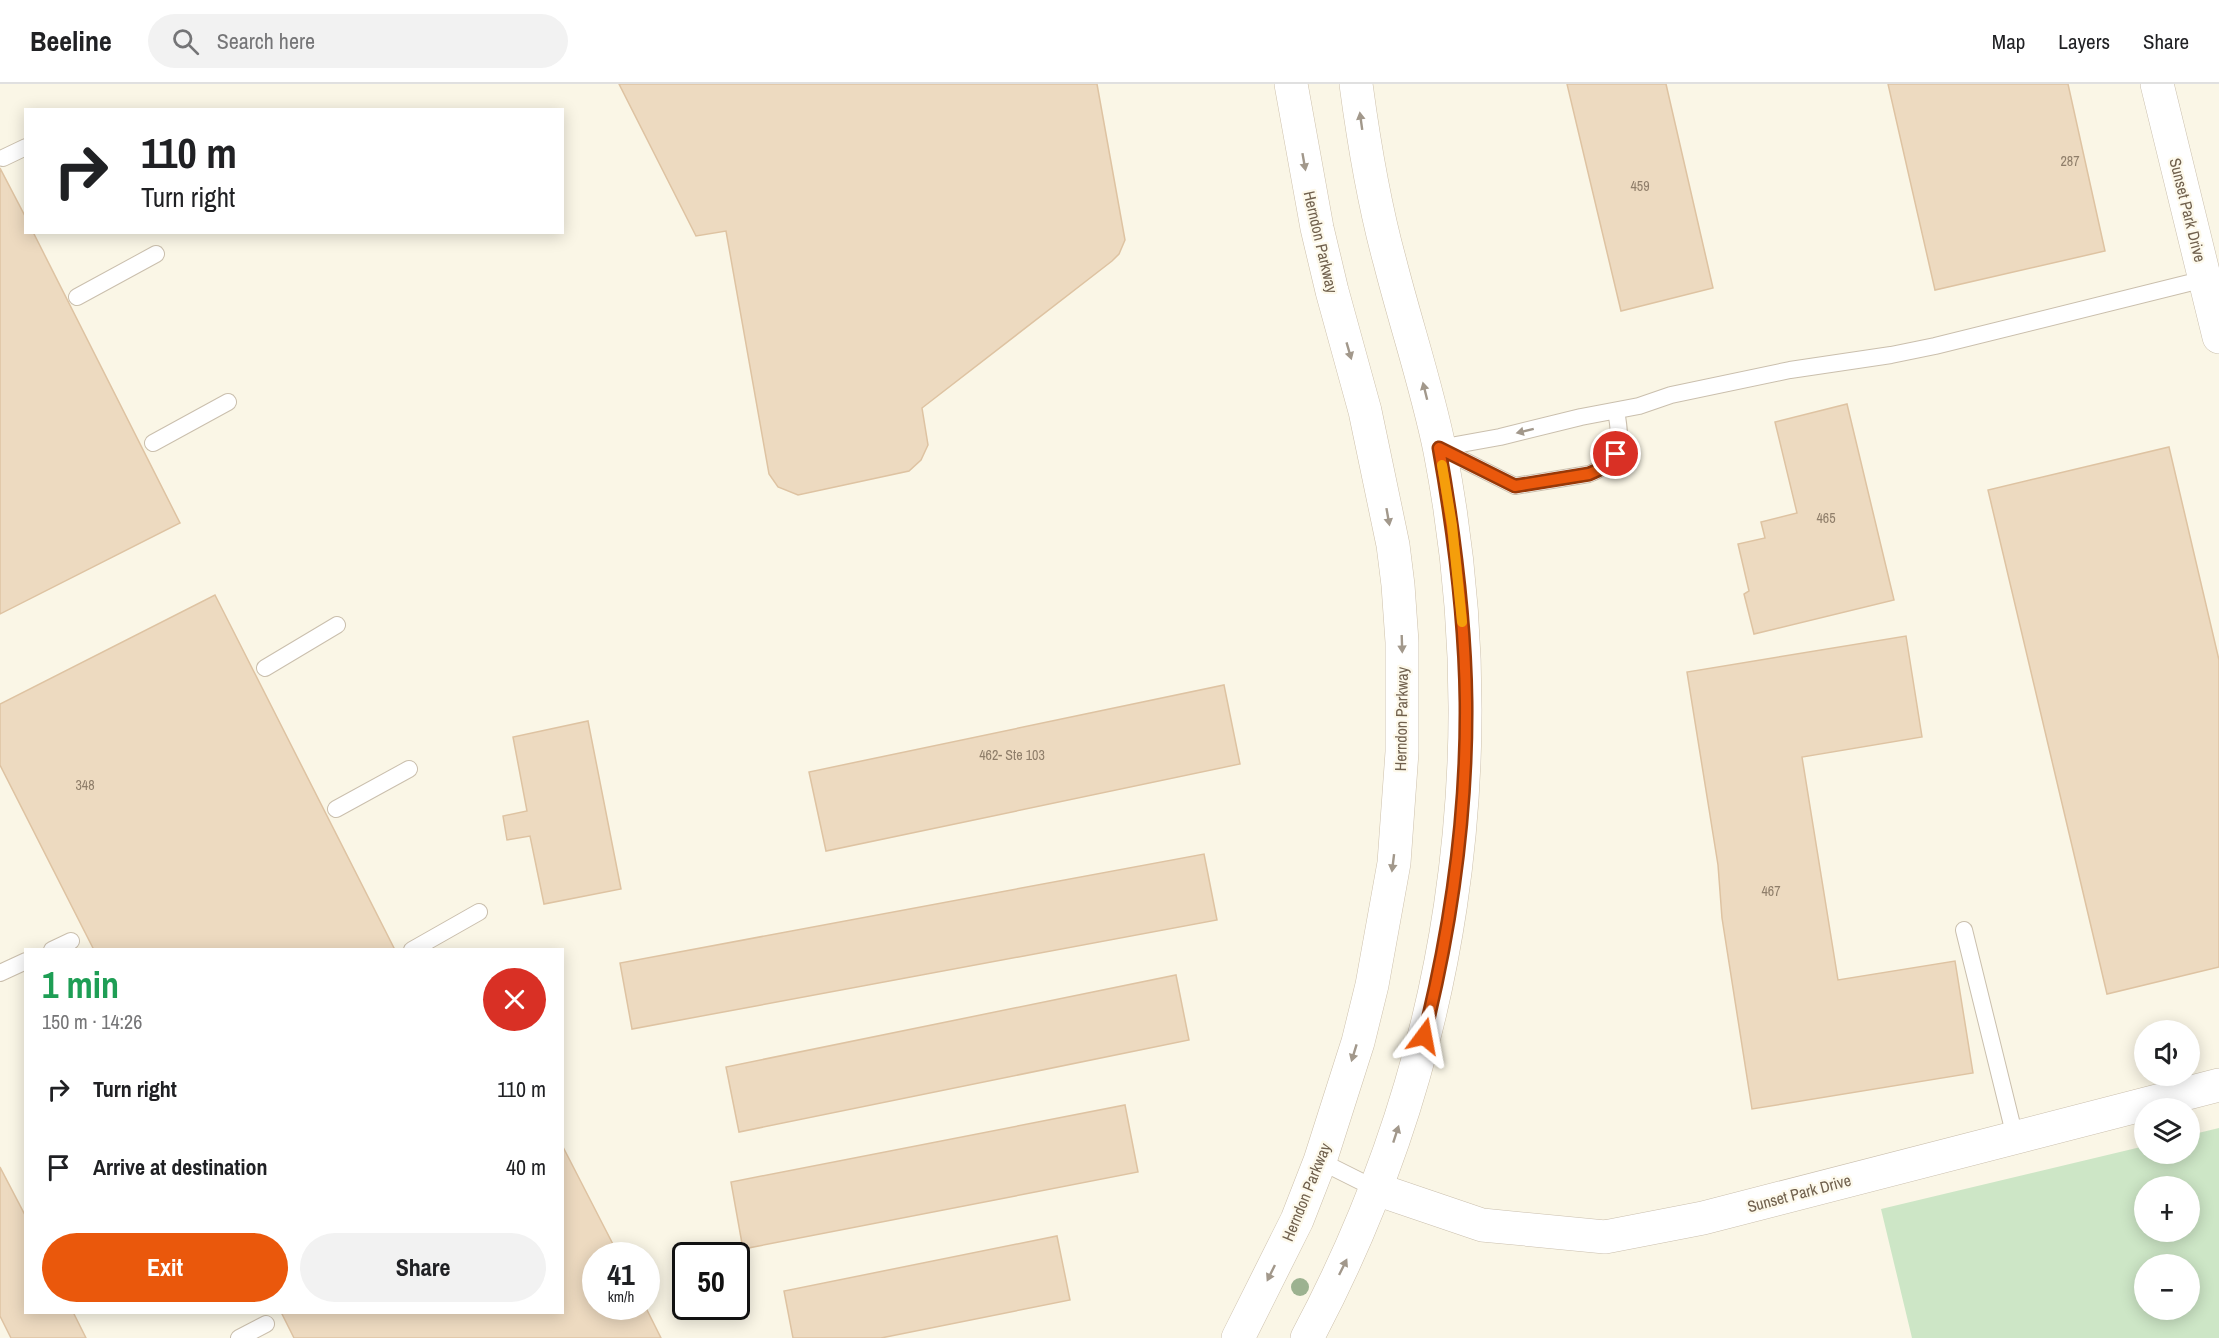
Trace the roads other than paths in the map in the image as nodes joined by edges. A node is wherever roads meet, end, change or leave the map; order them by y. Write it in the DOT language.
graph roads {
  1 [pos="1292,84"];
  2 [pos="1356,84"];
  3 [pos="2157,84"];
  4 [pos="24,148"];
  5 [pos="3,158"];
  6 [pos="156,254"];
  7 [pos="2205,279"];
  8 [pos="77,297"];
  9 [pos="2219,337"];
  10 [pos="228,402"];
  11 [pos="1616,411"];
  12 [pos="153,443"];
  13 [pos="1439,448"];
  14 [pos="337,625"];
  15 [pos="265,668"];
  16 [pos="409,769"];
  17 [pos="336,808"];
  18 [pos="479,912"];
  19 [pos="1964,930"];
  20 [pos="71,941"];
  21 [pos="56,948"];
  22 [pos="416,948"];
  23 [pos="24,963"];
  24 [pos="0,973"];
  25 [pos="2219,1085"];
  26 [pos="2015,1137"];
  27 [pos="1320,1161"];
  28 [pos="1376,1189"];
  29 [pos="266,1324"];
  30 [pos="239,1338"];
  31 [pos="1238,1338"];
  32 [pos="1306,1338"];
  1 -- 27 [label="main road, Herndon Parkway, one-way"];
  13 -- 2 [label="main road, one-way"];
  3 -- 7 [label="main road, Sunset Park Drive"];
  4 -- 5 [label="lane"];
  6 -- 8 [label="lane"];
  7 -- 9 [label="main road, Sunset Park Drive"];
  7 -- 11 [label="lane"];
  10 -- 12 [label="lane"];
  11 -- 13 [label="lane, one-way"];
  11 -- 13 [label="lane"];
  28 -- 13 [label="main road, one-way"];
  14 -- 15 [label="lane"];
  16 -- 17 [label="lane"];
  18 -- 22 [label="lane"];
  19 -- 26 [label="lane"];
  20 -- 21 [label="lane"];
  23 -- 24 [label="lane"];
  25 -- 26 [label="main road, Sunset Park Drive"];
  26 -- 28 [label="main road, Sunset Park Drive"];
  27 -- 28 [label="lane"];
  27 -- 31 [label="main road, Herndon Parkway, one-way"];
  32 -- 28 [label="main road, one-way"];
  29 -- 30 [label="lane"];
}
